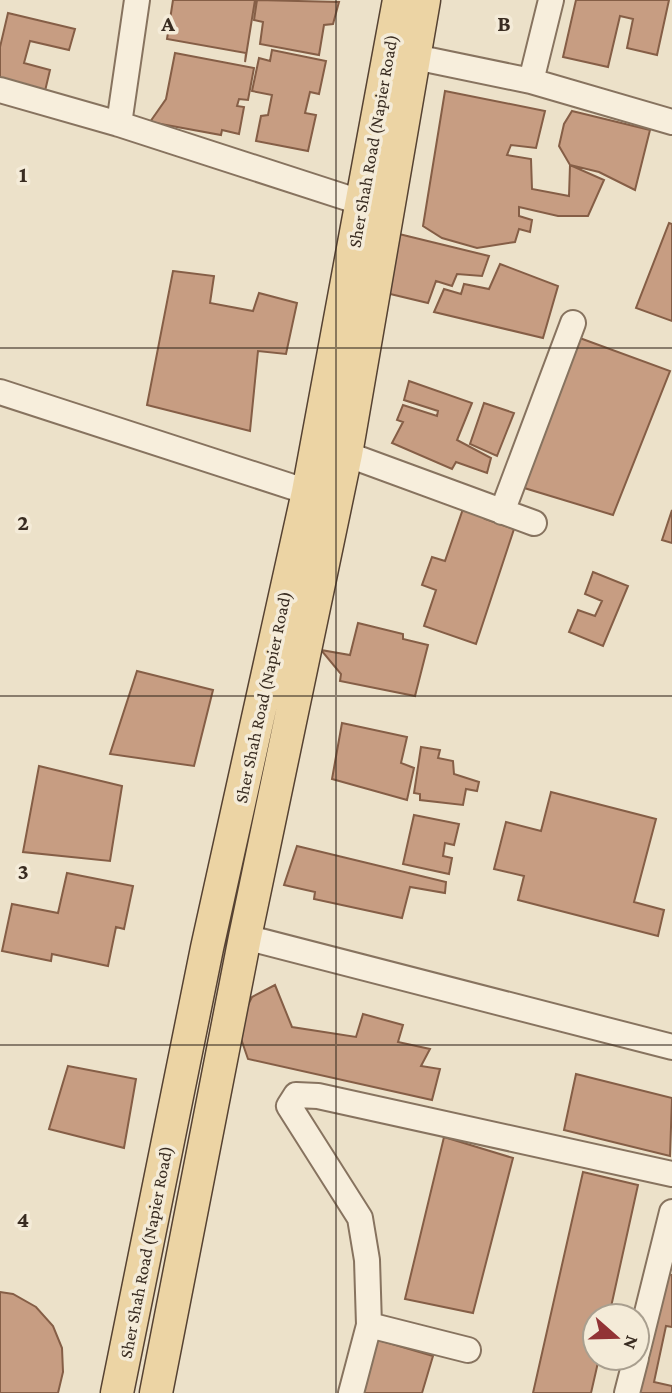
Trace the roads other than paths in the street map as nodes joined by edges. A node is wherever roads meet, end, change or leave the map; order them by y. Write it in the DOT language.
graph roads {
  1 [pos="137,0"];
  2 [pos="399,0"];
  3 [pos="424,0"];
  4 [pos="551,0"];
  5 [pos="415,57"];
  6 [pos="531,81"];
  7 [pos="0,90"];
  8 [pos="672,122"];
  9 [pos="119,124"];
  10 [pos="363,203"];
  11 [pos="573,323"];
  12 [pos="1,396"];
  13 [pos="346,454"];
  14 [pos="308,492"];
  15 [pos="502,512"];
  16 [pos="534,523"];
  17 [pos="245,937"];
  18 [pos="672,1047"];
  19 [pos="672,1174"];
  20 [pos="672,1212"];
  21 [pos="650,1302"];
  22 [pos="369,1325"];
  23 [pos="468,1350"];
  24 [pos="632,1372"];
  25 [pos="117,1393"];
  26 [pos="156,1393"];
  27 [pos="351,1393"];
  28 [pos="627,1393"];
  1 -- 9 [label="street"];
  2 -- 10 [label="main road, Sher Shah Road (Napier Road)"];
  3 -- 5 [label="main road, Sher Shah Road (Napier Road)"];
  4 -- 6 [label="street"];
  5 -- 6 [label="street"];
  5 -- 13 [label="main road, Sher Shah Road (Napier Road)"];
  6 -- 8 [label="street"];
  7 -- 9 [label="street"];
  9 -- 10 [label="street"];
  10 -- 14 [label="main road, Sher Shah Road (Napier Road)"];
  11 -- 15 [label="street"];
  12 -- 14 [label="street"];
  13 -- 15 [label="street"];
  13 -- 17 [label="main road, Sher Shah Road (Napier Road)"];
  14 -- 25 [label="main road, Sher Shah Road (Napier Road)"];
  15 -- 16 [label="street"];
  17 -- 18 [label="street"];
  17 -- 26 [label="main road, Sher Shah Road (Napier Road)"];
  19 -- 22 [label="street"];
  20 -- 21 [label="street"];
  22 -- 23 [label="street"];
  22 -- 27 [label="street"];
  24 -- 28 [label="street"];
}
